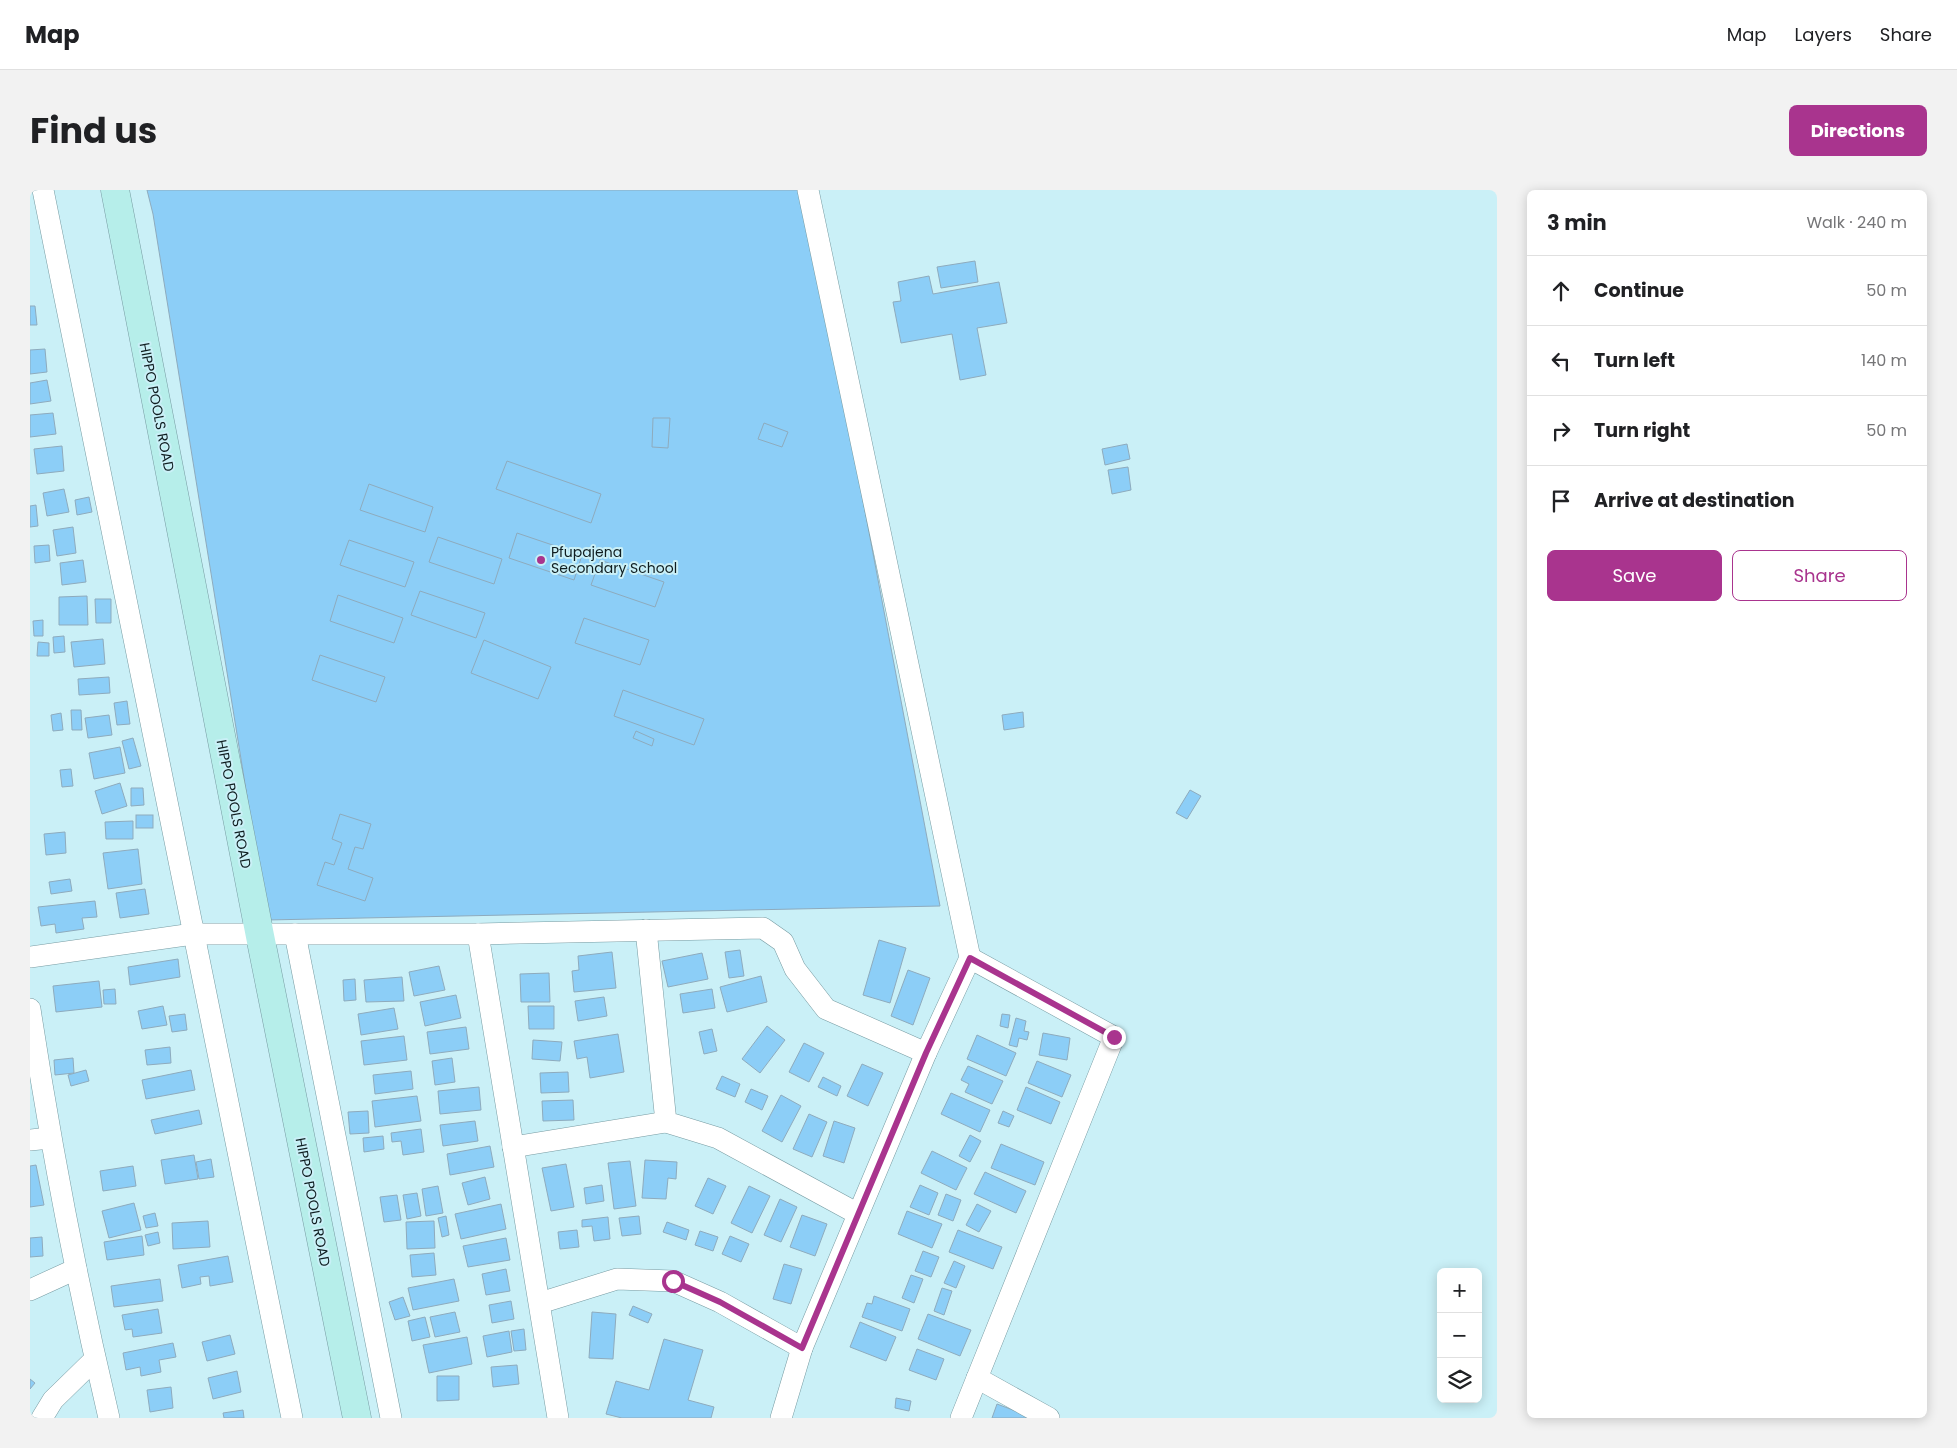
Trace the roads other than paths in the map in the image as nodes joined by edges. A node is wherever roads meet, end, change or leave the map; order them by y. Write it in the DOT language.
graph roads {
  1 [pos="43,190"];
  2 [pos="115,190"];
  3 [pos="808,190"];
  4 [pos="646,930"];
  5 [pos="193,934"];
  6 [pos="295,934"];
  7 [pos="478,934"];
  8 [pos="260,936"];
  9 [pos="30,956"];
  10 [pos="970,958"];
  11 [pos="30,1009"];
  12 [pos="926,1053"];
  13 [pos="666,1122"];
  14 [pos="40,1139"];
  15 [pos="513,1147"];
  16 [pos="858,1214"];
  17 [pos="76,1269"];
  18 [pos="30,1290"];
  19 [pos="540,1303"];
  20 [pos="802,1348"];
  21 [pos="95,1359"];
  22 [pos="977,1378"];
  23 [pos="42,1418"];
  24 [pos="109,1418"];
  25 [pos="292,1418"];
  26 [pos="357,1418"];
  27 [pos="390,1418"];
  28 [pos="558,1418"];
  29 [pos="781,1418"];
  30 [pos="961,1418"];
  31 [pos="1049,1418"];
  1 -- 5 [label="street"];
  2 -- 8 [label="street, HIPPO POOLS ROAD"];
  3 -- 10 [label="street"];
  4 -- 7 [label="street"];
  4 -- 12 [label="street"];
  4 -- 13 [label="street"];
  5 -- 8 [label="street"];
  5 -- 9 [label="street"];
  5 -- 25 [label="street"];
  6 -- 7 [label="street"];
  6 -- 8 [label="street"];
  6 -- 27 [label="street"];
  7 -- 15 [label="street"];
  8 -- 26 [label="street, HIPPO POOLS ROAD"];
  10 -- 12 [label="street"];
  10 -- 22 [label="street"];
  11 -- 14 [label="street"];
  12 -- 16 [label="street"];
  13 -- 15 [label="street"];
  13 -- 16 [label="street"];
  14 -- 17 [label="street"];
  15 -- 19 [label="street"];
  16 -- 20 [label="street"];
  17 -- 18 [label="street"];
  17 -- 21 [label="street"];
  19 -- 20 [label="street"];
  19 -- 28 [label="street"];
  20 -- 29 [label="street"];
  21 -- 23 [label="street"];
  21 -- 24 [label="street"];
  22 -- 30 [label="street"];
  22 -- 31 [label="street"];
}
